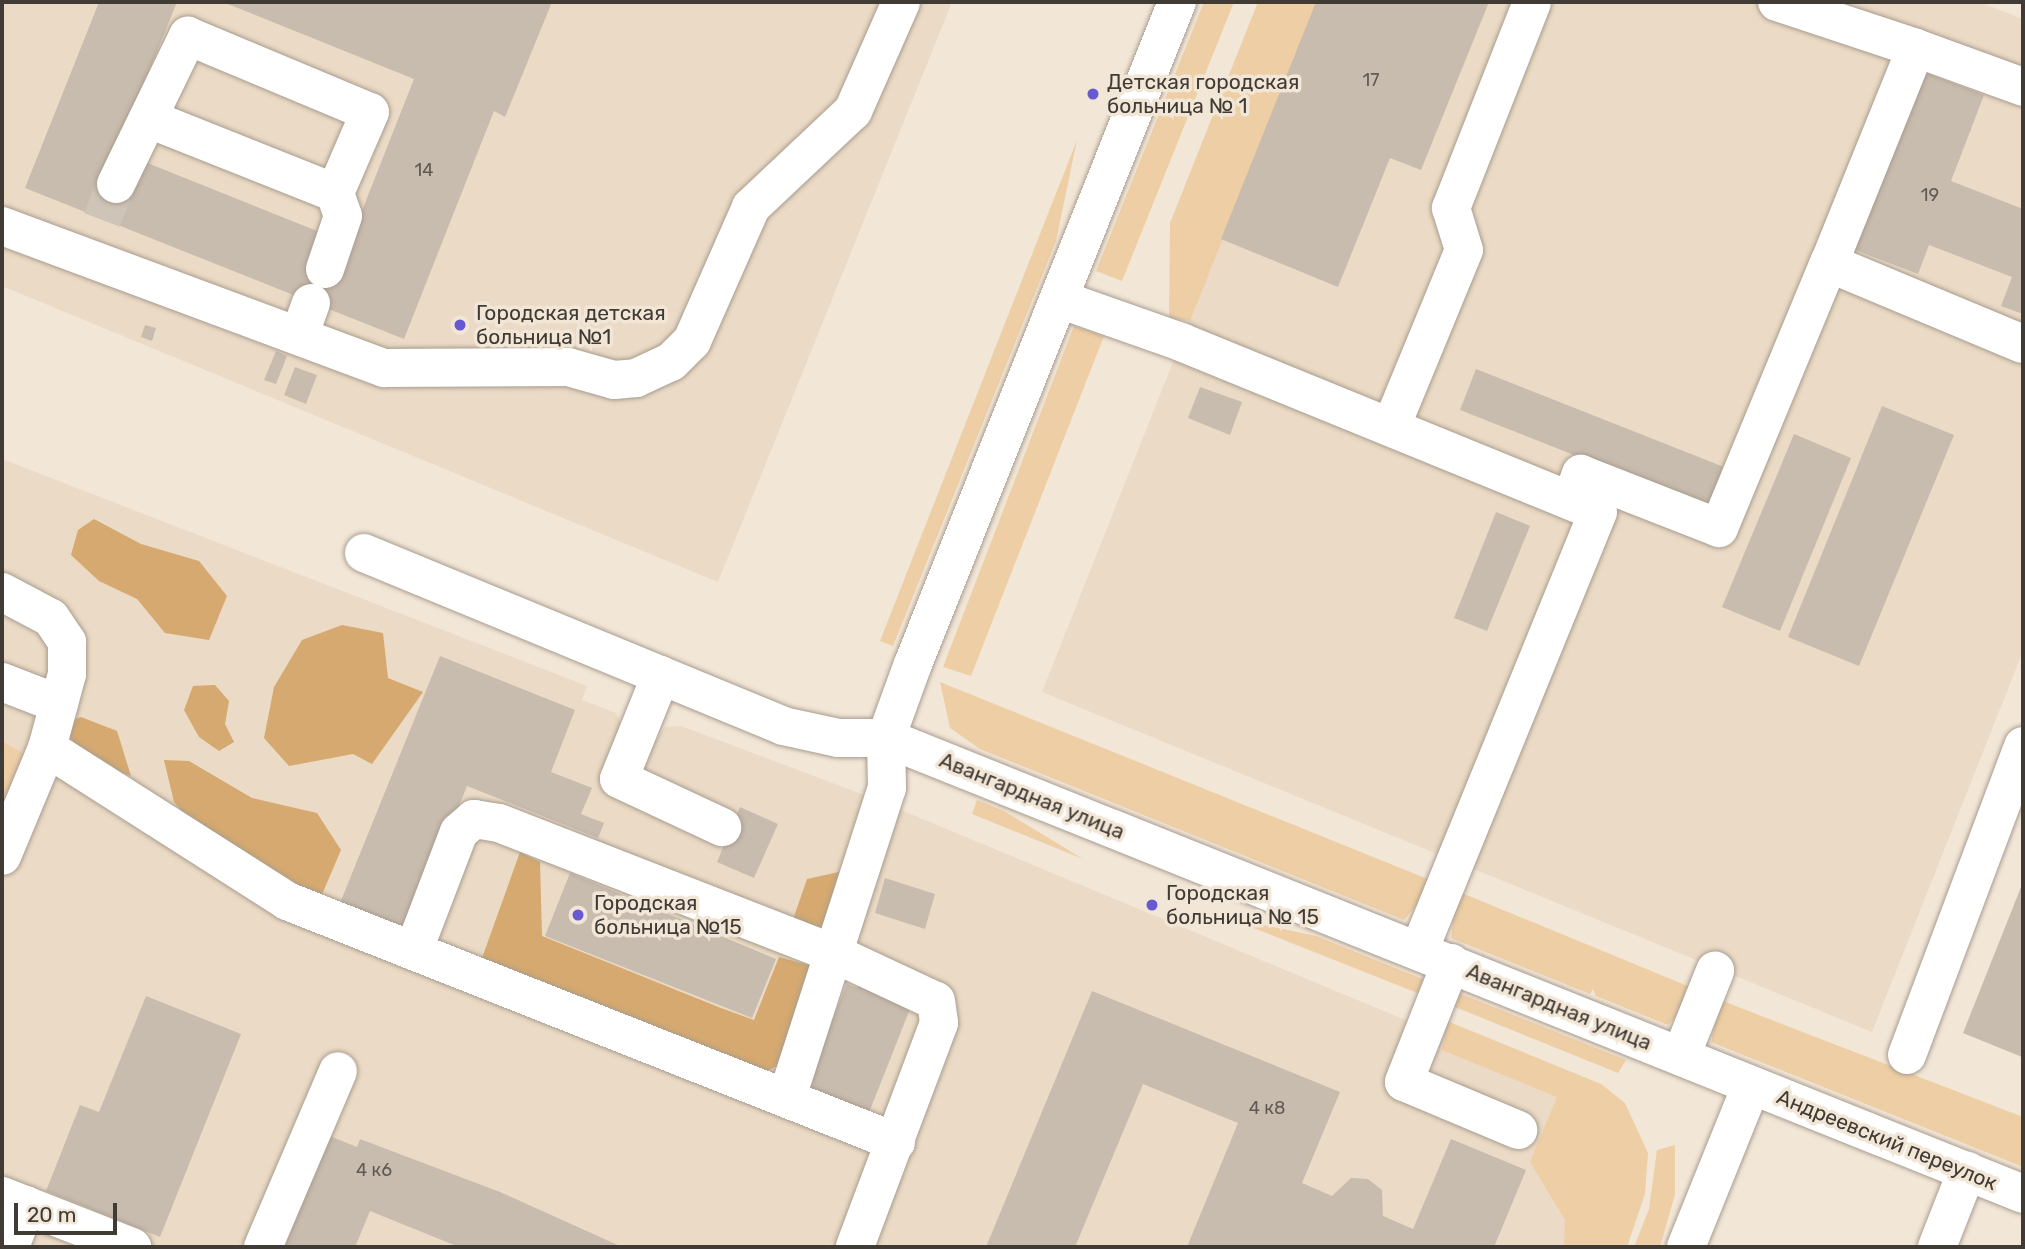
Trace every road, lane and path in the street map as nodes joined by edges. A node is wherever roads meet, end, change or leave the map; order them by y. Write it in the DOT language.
graph roads {
  1 [pos="901,2"];
  2 [pos="1177,2"];
  3 [pos="1532,2"];
  4 [pos="1777,2"];
  5 [pos="1916,48"];
  6 [pos="2023,87"];
  7 [pos="152,120"];
  8 [pos="116,184"];
  9 [pos="335,193"];
  10 [pos="2,226"];
  11 [pos="1829,263"];
  12 [pos="1059,299"];
  13 [pos="312,303"];
  14 [pos="2023,344"];
  15 [pos="1391,427"];
  16 [pos="1571,501"];
  17 [pos="364,553"];
  18 [pos="2,592"];
  19 [pos="661,675"];
  20 [pos="32,693"];
  21 [pos="887,738"];
  22 [pos="2023,746"];
  23 [pos="47,748"];
  24 [pos="722,827"];
  25 [pos="2,856"];
  26 [pos="415,947"];
  27 [pos="835,954"];
  28 [pos="1435,957"];
  29 [pos="1715,971"];
  30 [pos="1907,1055"];
  31 [pos="1681,1056"];
  32 [pos="338,1071"];
  33 [pos="1751,1086"];
  34 [pos="788,1094"];
  35 [pos="1518,1130"];
  36 [pos="896,1142"];
  37 [pos="1967,1171"];
  38 [pos="2023,1194"];
  39 [pos="14,1200"];
  40 [pos="10,1247"];
  41 [pos="132,1247"];
  42 [pos="263,1247"];
  43 [pos="855,1247"];
  44 [pos="1686,1247"];
  45 [pos="1937,1247"];
  1 -- 13 [label="street"];
  2 -- 12 [label="street"];
  3 -- 15 [label="street"];
  4 -- 5 [label="street"];
  5 -- 6 [label="street"];
  5 -- 11 [label="street"];
  7 -- 8 [label="street"];
  7 -- 9 [label="street"];
  7 -- 9 [label="street"];
  9 -- 13 [label="street"];
  10 -- 13 [label="street"];
  11 -- 14 [label="street"];
  11 -- 16 [label="street"];
  12 -- 15 [label="street"];
  12 -- 21 [label="street"];
  15 -- 16 [label="street"];
  16 -- 28 [label="street"];
  17 -- 19 [label="street, Авангардная улица"];
  18 -- 20 [label="street"];
  19 -- 21 [label="street, Авангардная улица"];
  19 -- 24 [label="street"];
  20 -- 23 [label="street"];
  21 -- 27 [label="street"];
  21 -- 28 [label="street, Авангардная улица"];
  22 -- 30 [label="street"];
  23 -- 25 [label="street"];
  23 -- 26 [label="street"];
  26 -- 27 [label="street"];
  26 -- 34 [label="street"];
  27 -- 34 [label="street"];
  27 -- 36 [label="street"];
  28 -- 31 [label="street, Авангардная улица"];
  28 -- 35 [label="street"];
  29 -- 31 [label="street"];
  31 -- 33 [label="street, Авангардная улица"];
  32 -- 42 [label="street"];
  33 -- 37 [label="street, Андреевский переулок"];
  33 -- 44 [label="street"];
  34 -- 36 [label="street"];
  36 -- 43 [label="street"];
  37 -- 38 [label="street, Андреевский переулок"];
  37 -- 45 [label="street"];
  39 -- 40 [label="street"];
  39 -- 41 [label="street"];
}
